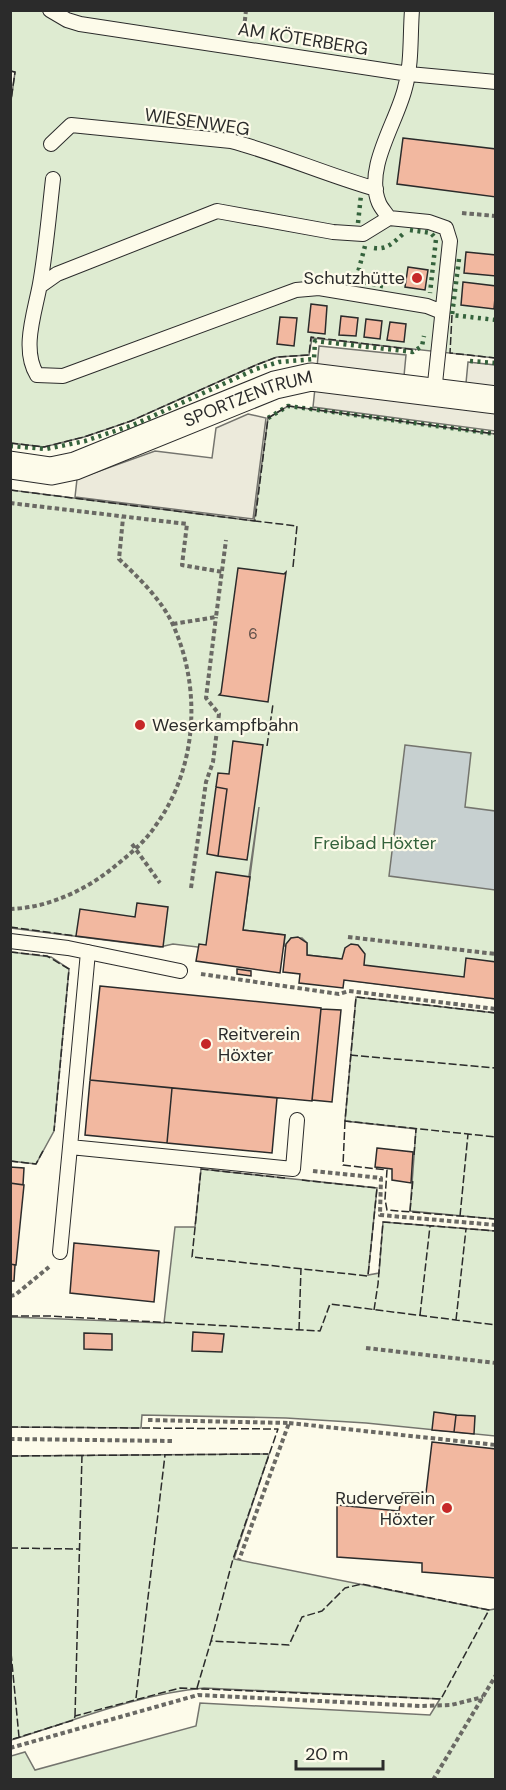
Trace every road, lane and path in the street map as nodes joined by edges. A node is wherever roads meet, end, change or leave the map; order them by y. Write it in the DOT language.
graph roads {
  1 [pos="412,10"];
  2 [pos="51,12"];
  3 [pos="409,74"];
  4 [pos="495,82"];
  5 [pos="51,144"];
  6 [pos="54,179"];
  7 [pos="376,189"];
  8 [pos="495,216"];
  9 [pos="389,218"];
  10 [pos="446,228"];
  11 [pos="40,286"];
  12 [pos="442,312"];
  13 [pos="434,393"];
  14 [pos="495,400"];
  15 [pos="10,465"];
  16 [pos="10,503"];
  17 [pos="123,518"];
  18 [pos="226,540"];
  19 [pos="223,572"];
  20 [pos="216,617"];
  21 [pos="173,624"];
  22 [pos="132,844"];
  23 [pos="136,849"];
  24 [pos="160,883"];
  25 [pos="191,888"];
  26 [pos="10,909"];
  27 [pos="348,937"];
  28 [pos="10,940"];
  29 [pos="88,952"];
  30 [pos="495,954"];
  31 [pos="180,971"];
  32 [pos="495,1009"];
  33 [pos="297,1120"];
  34 [pos="70,1147"];
  35 [pos="293,1169"];
  36 [pos="495,1224"];
  37 [pos="60,1252"];
  38 [pos="10,1296"];
  39 [pos="366,1348"];
  40 [pos="495,1363"];
  41 [pos="148,1420"];
  42 [pos="289,1423"];
  43 [pos="10,1439"];
  44 [pos="172,1441"];
  45 [pos="495,1444"];
  46 [pos="239,1560"];
  47 [pos="495,1675"];
  48 [pos="483,1697"];
  49 [pos="10,1748"];
  50 [pos="433,1779"];
  1 -- 3 [label="lane"];
  2 -- 3 [label="lane, AM KÖTERBERG"];
  3 -- 4 [label="lane, AM KÖTERBERG"];
  3 -- 7 [label="lane"];
  5 -- 7 [label="lane, WIESENWEG"];
  6 -- 11 [label="lane"];
  7 -- 9 [label="lane"];
  8 -- 10 [label="path"];
  9 -- 10 [label="lane"];
  9 -- 11 [label="lane"];
  10 -- 12 [label="lane"];
  11 -- 12 [label="lane"];
  12 -- 13 [label="lane"];
  13 -- 14 [label="street, SPORTZENTRUM"];
  13 -- 15 [label="street, SPORTZENTRUM"];
  16 -- 17 [label="path"];
  17 -- 19 [label="path"];
  17 -- 21 [label="path"];
  18 -- 19 [label="path"];
  19 -- 20 [label="path"];
  20 -- 21 [label="path"];
  20 -- 25 [label="path"];
  21 -- 23 [label="path"];
  22 -- 23 [label="path"];
  23 -- 24 [label="path"];
  23 -- 26 [label="path"];
  27 -- 30 [label="path"];
  28 -- 29 [label="lane"];
  29 -- 31 [label="lane"];
  29 -- 34 [label="lane"];
  31 -- 32 [label="path"];
  33 -- 35 [label="lane"];
  34 -- 35 [label="lane"];
  34 -- 37 [label="lane"];
  35 -- 36 [label="path"];
  37 -- 38 [label="path"];
  39 -- 40 [label="path"];
  41 -- 42 [label="path"];
  42 -- 45 [label="path"];
  42 -- 46 [label="path"];
  43 -- 44 [label="path"];
  47 -- 48 [label="path"];
  48 -- 49 [label="path"];
  48 -- 50 [label="path"];
}
